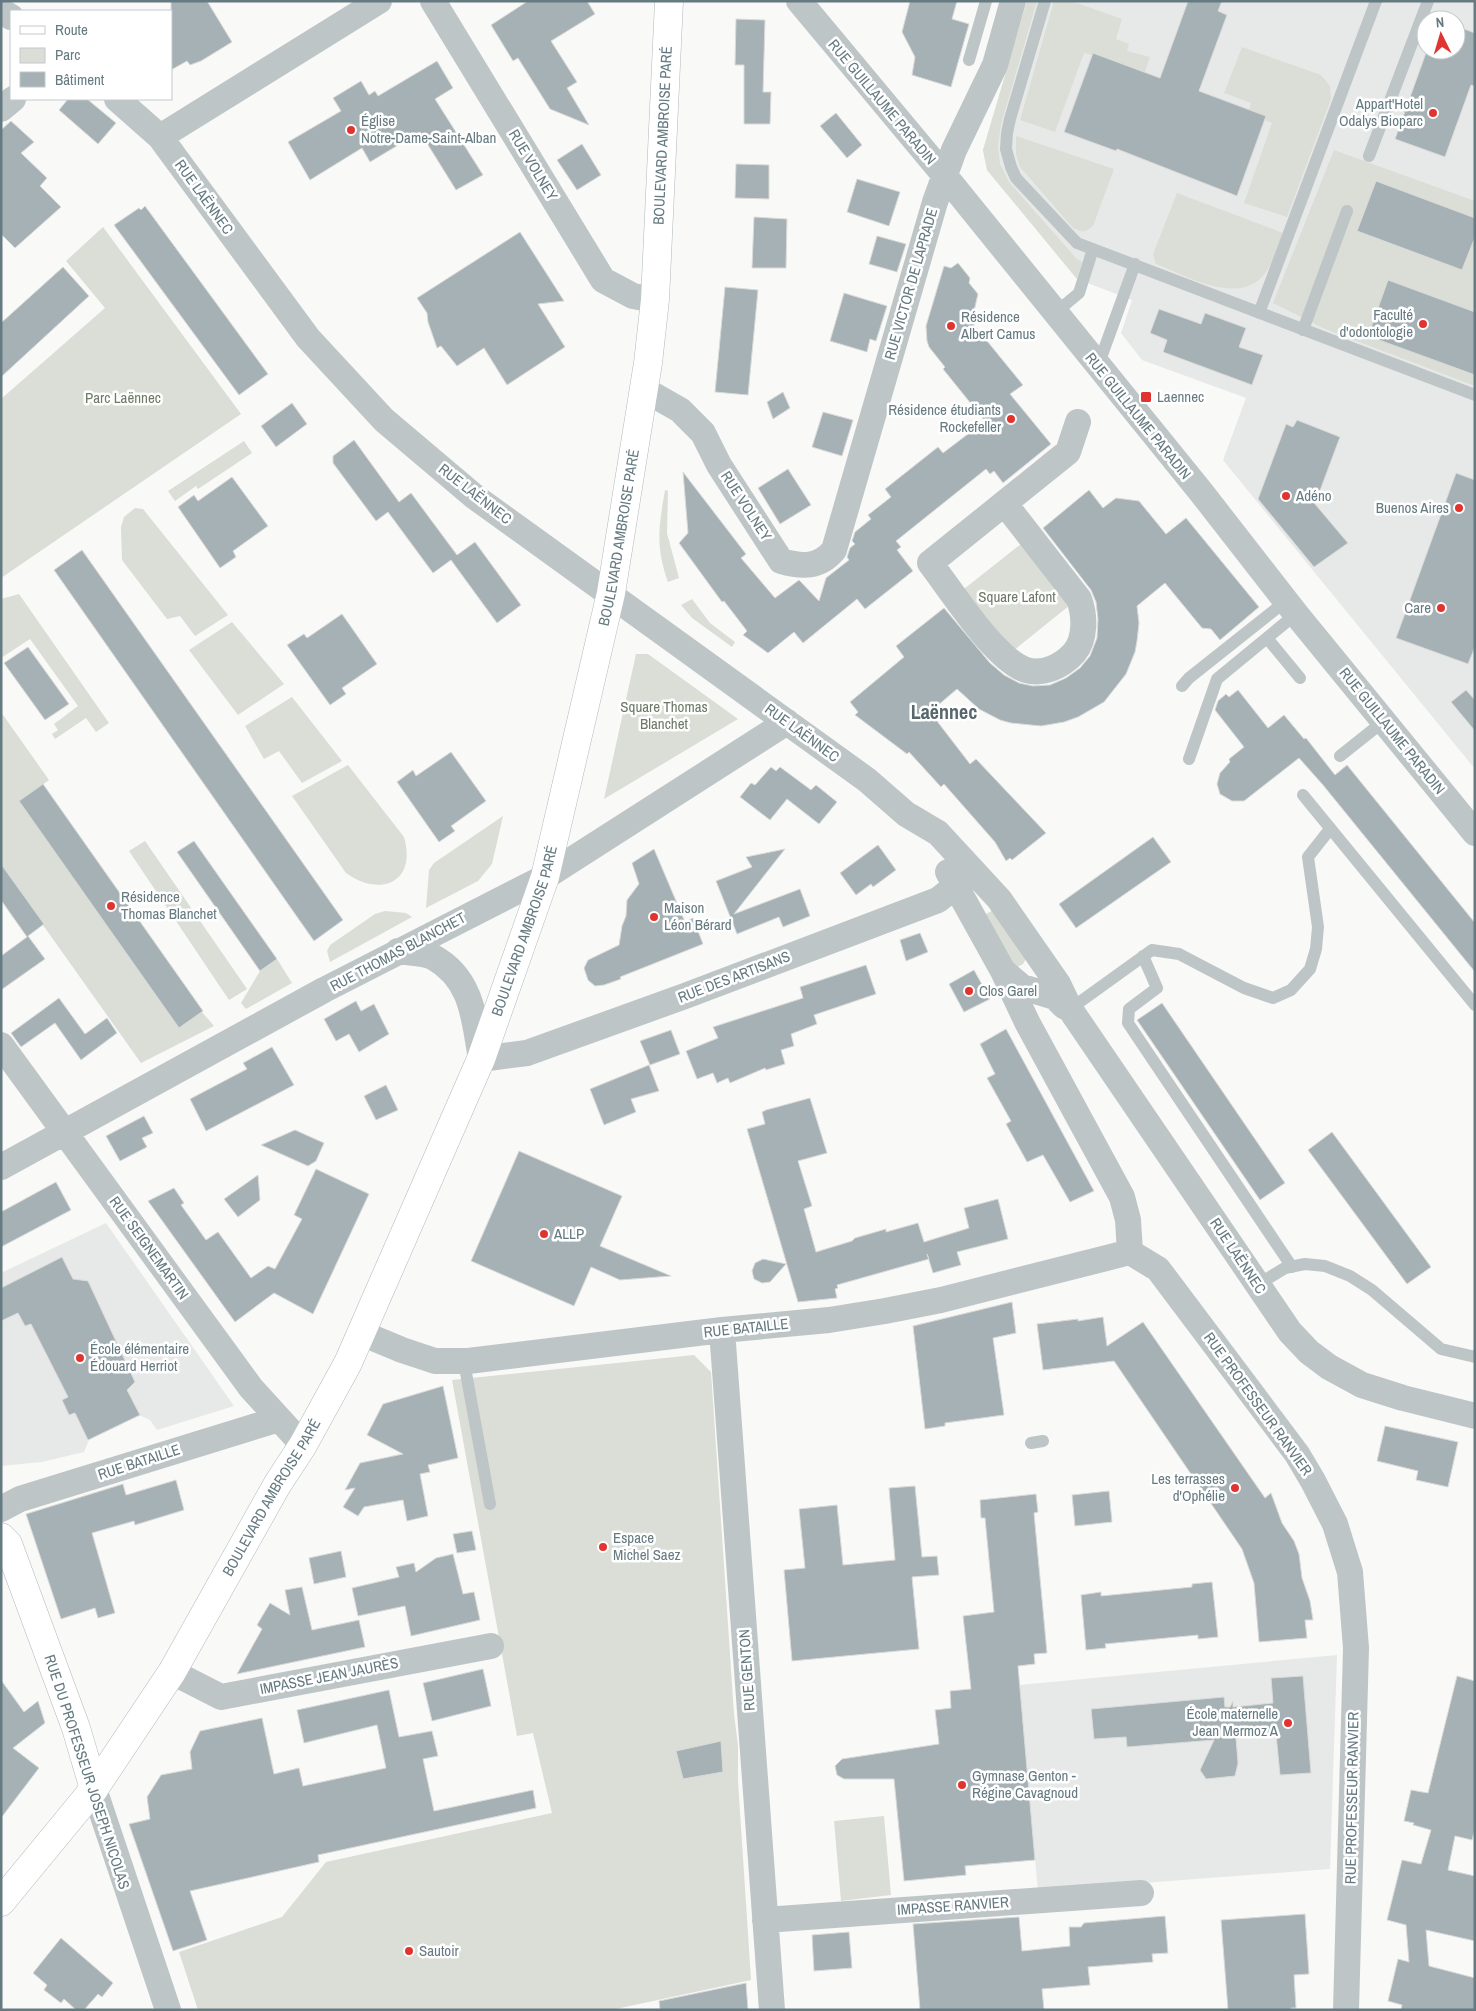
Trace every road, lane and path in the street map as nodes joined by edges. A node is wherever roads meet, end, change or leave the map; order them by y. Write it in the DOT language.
graph roads {
  1 [pos="379,1"];
  2 [pos="434,1"];
  3 [pos="669,1"];
  4 [pos="799,1"];
  5 [pos="986,1"];
  6 [pos="1013,1"];
  7 [pos="1045,1"];
  8 [pos="1376,1"];
  9 [pos="1428,1"];
  10 [pos="969,60"];
  11 [pos="12,100"];
  12 [pos="118,100"];
  13 [pos="1,109"];
  14 [pos="160,137"];
  15 [pos="1369,156"];
  16 [pos="945,176"];
  17 [pos="1348,211"];
  18 [pos="1093,248"];
  19 [pos="1135,264"];
  20 [pos="655,300"];
  21 [pos="1055,313"];
  22 [pos="1259,314"];
  23 [pos="1303,330"];
  24 [pos="1098,366"];
  25 [pos="643,389"];
  26 [pos="1475,395"];
  27 [pos="1078,422"];
  28 [pos="1005,504"];
  29 [pos="815,564"];
  30 [pos="611,593"];
  31 [pos="1291,608"];
  32 [pos="1267,638"];
  33 [pos="1300,678"];
  34 [pos="1182,686"];
  35 [pos="1384,721"];
  36 [pos="786,722"];
  37 [pos="1340,756"];
  38 [pos="1189,759"];
  39 [pos="1302,796"];
  40 [pos="906,814"];
  41 [pos="1330,829"];
  42 [pos="1475,833"];
  43 [pos="964,861"];
  44 [pos="545,877"];
  45 [pos="955,887"];
  46 [pos="398,951"];
  47 [pos="1143,956"];
  48 [pos="1003,972"];
  49 [pos="1051,988"];
  50 [pos="1018,1004"];
  51 [pos="1475,1005"];
  52 [pos="1070,1009"];
  53 [pos="1,1045"];
  54 [pos="481,1059"];
  55 [pos="65,1133"];
  56 [pos="1,1167"];
  57 [pos="1130,1252"];
  58 [pos="1292,1267"];
  59 [pos="1257,1285"];
  60 [pos="722,1330"];
  61 [pos="361,1333"];
  62 [pos="1475,1357"];
  63 [pos="464,1362"];
  64 [pos="1475,1416"];
  65 [pos="279,1418"];
  66 [pos="303,1445"];
  67 [pos="490,1504"];
  68 [pos="1,1509"];
  69 [pos="1,1537"];
  70 [pos="490,1646"];
  71 [pos="172,1672"];
  72 [pos="94,1790"];
  73 [pos="1141,1893"];
  74 [pos="1,1902"];
  75 [pos="765,1920"];
  76 [pos="168,2010"];
  77 [pos="772,2010"];
  78 [pos="1346,2010"];
  1 -- 14 [label="street"];
  2 -- 20 [label="street, RUE VOLNEY"];
  3 -- 20 [label="street, BOULEVARD AMBROISE PARÉ"];
  4 -- 16 [label="street, RUE GUILLAUME PARADIN"];
  5 -- 10 [label="lane"];
  6 -- 16 [label="street, RUE VICTOR DE LAPRADE"];
  7 -- 18 [label="lane"];
  8 -- 22 [label="lane"];
  9 -- 15 [label="lane"];
  11 -- 13 [label="street"];
  12 -- 14 [label="street, RUE LAËNNEC"];
  14 -- 30 [label="street, RUE LAËNNEC"];
  16 -- 21 [label="street, RUE GUILLAUME PARADIN"];
  16 -- 29 [label="street, RUE VICTOR DE LAPRADE"];
  17 -- 23 [label="lane"];
  18 -- 19 [label="lane"];
  18 -- 21 [label="lane"];
  19 -- 22 [label="lane"];
  19 -- 24 [label="lane"];
  20 -- 25 [label="street, BOULEVARD AMBROISE PARÉ"];
  21 -- 24 [label="street, RUE GUILLAUME PARADIN"];
  22 -- 23 [label="lane"];
  23 -- 26 [label="lane"];
  24 -- 31 [label="street, RUE GUILLAUME PARADIN"];
  25 -- 29 [label="street, RUE VOLNEY"];
  25 -- 30 [label="street, BOULEVARD AMBROISE PARÉ"];
  27 -- 28 [label="street"];
  28 -- 28 [label="street"];
  30 -- 36 [label="street, RUE LAËNNEC"];
  30 -- 44 [label="street, BOULEVARD AMBROISE PARÉ"];
  31 -- 32 [label="lane"];
  31 -- 34 [label="lane"];
  31 -- 35 [label="street, RUE GUILLAUME PARADIN"];
  32 -- 33 [label="lane"];
  32 -- 38 [label="lane"];
  35 -- 37 [label="lane"];
  35 -- 42 [label="street, RUE GUILLAUME PARADIN"];
  36 -- 40 [label="street, RUE LAËNNEC"];
  36 -- 44 [label="street, RUE THOMAS BLANCHET"];
  39 -- 41 [label="lane"];
  40 -- 43 [label="street, RUE LAËNNEC"];
  40 -- 45 [label="street, RUE LAËNNEC"];
  41 -- 47 [label="lane"];
  41 -- 51 [label="lane"];
  43 -- 45 [label="street"];
  43 -- 49 [label="street, RUE LAËNNEC"];
  44 -- 46 [label="street, RUE THOMAS BLANCHET"];
  44 -- 54 [label="street, BOULEVARD AMBROISE PARÉ"];
  45 -- 48 [label="street, RUE LAËNNEC"];
  45 -- 54 [label="street, RUE DES ARTISANS"];
  46 -- 54 [label="street, BOULEVARD AMBROISE PARÉ"];
  46 -- 55 [label="street, RUE THOMAS BLANCHET"];
  47 -- 52 [label="lane"];
  47 -- 58 [label="lane"];
  48 -- 49 [label="street, RUE LAËNNEC"];
  48 -- 50 [label="street"];
  49 -- 50 [label="street"];
  49 -- 52 [label="street, RUE LAËNNEC"];
  50 -- 57 [label="street"];
  52 -- 59 [label="street, RUE LAËNNEC"];
  53 -- 55 [label="street, RUE SEIGNEMARTIN"];
  54 -- 61 [label="street, BOULEVARD AMBROISE PARÉ"];
  55 -- 56 [label="street, RUE THOMAS BLANCHET"];
  55 -- 65 [label="street, RUE SEIGNEMARTIN"];
  57 -- 60 [label="street, RUE BATAILLE"];
  57 -- 78 [label="street, RUE PROFESSEUR RANVIER"];
  58 -- 59 [label="lane"];
  58 -- 62 [label="lane"];
  59 -- 64 [label="street, RUE LAËNNEC"];
  60 -- 63 [label="street, RUE BATAILLE"];
  60 -- 75 [label="street, RUE GENTON"];
  61 -- 63 [label="street, RUE BATAILLE"];
  61 -- 66 [label="street, BOULEVARD AMBROISE PARÉ"];
  63 -- 67 [label="lane"];
  65 -- 66 [label="street, RUE SEIGNEMARTIN"];
  65 -- 68 [label="street, RUE BATAILLE"];
  66 -- 71 [label="street, BOULEVARD AMBROISE PARÉ"];
  69 -- 72 [label="street, RUE DU PROFESSEUR JOSEPH NICOLAS"];
  70 -- 71 [label="street, IMPASSE JEAN JAURÈS"];
  71 -- 72 [label="street, BOULEVARD AMBROISE PARÉ"];
  72 -- 74 [label="street, BOULEVARD AMBROISE PARÉ"];
  72 -- 76 [label="street, RUE DU PROFESSEUR JOSEPH NICOLAS"];
  73 -- 75 [label="street, IMPASSE RANVIER"];
  75 -- 77 [label="street, RUE GENTON"];
}
